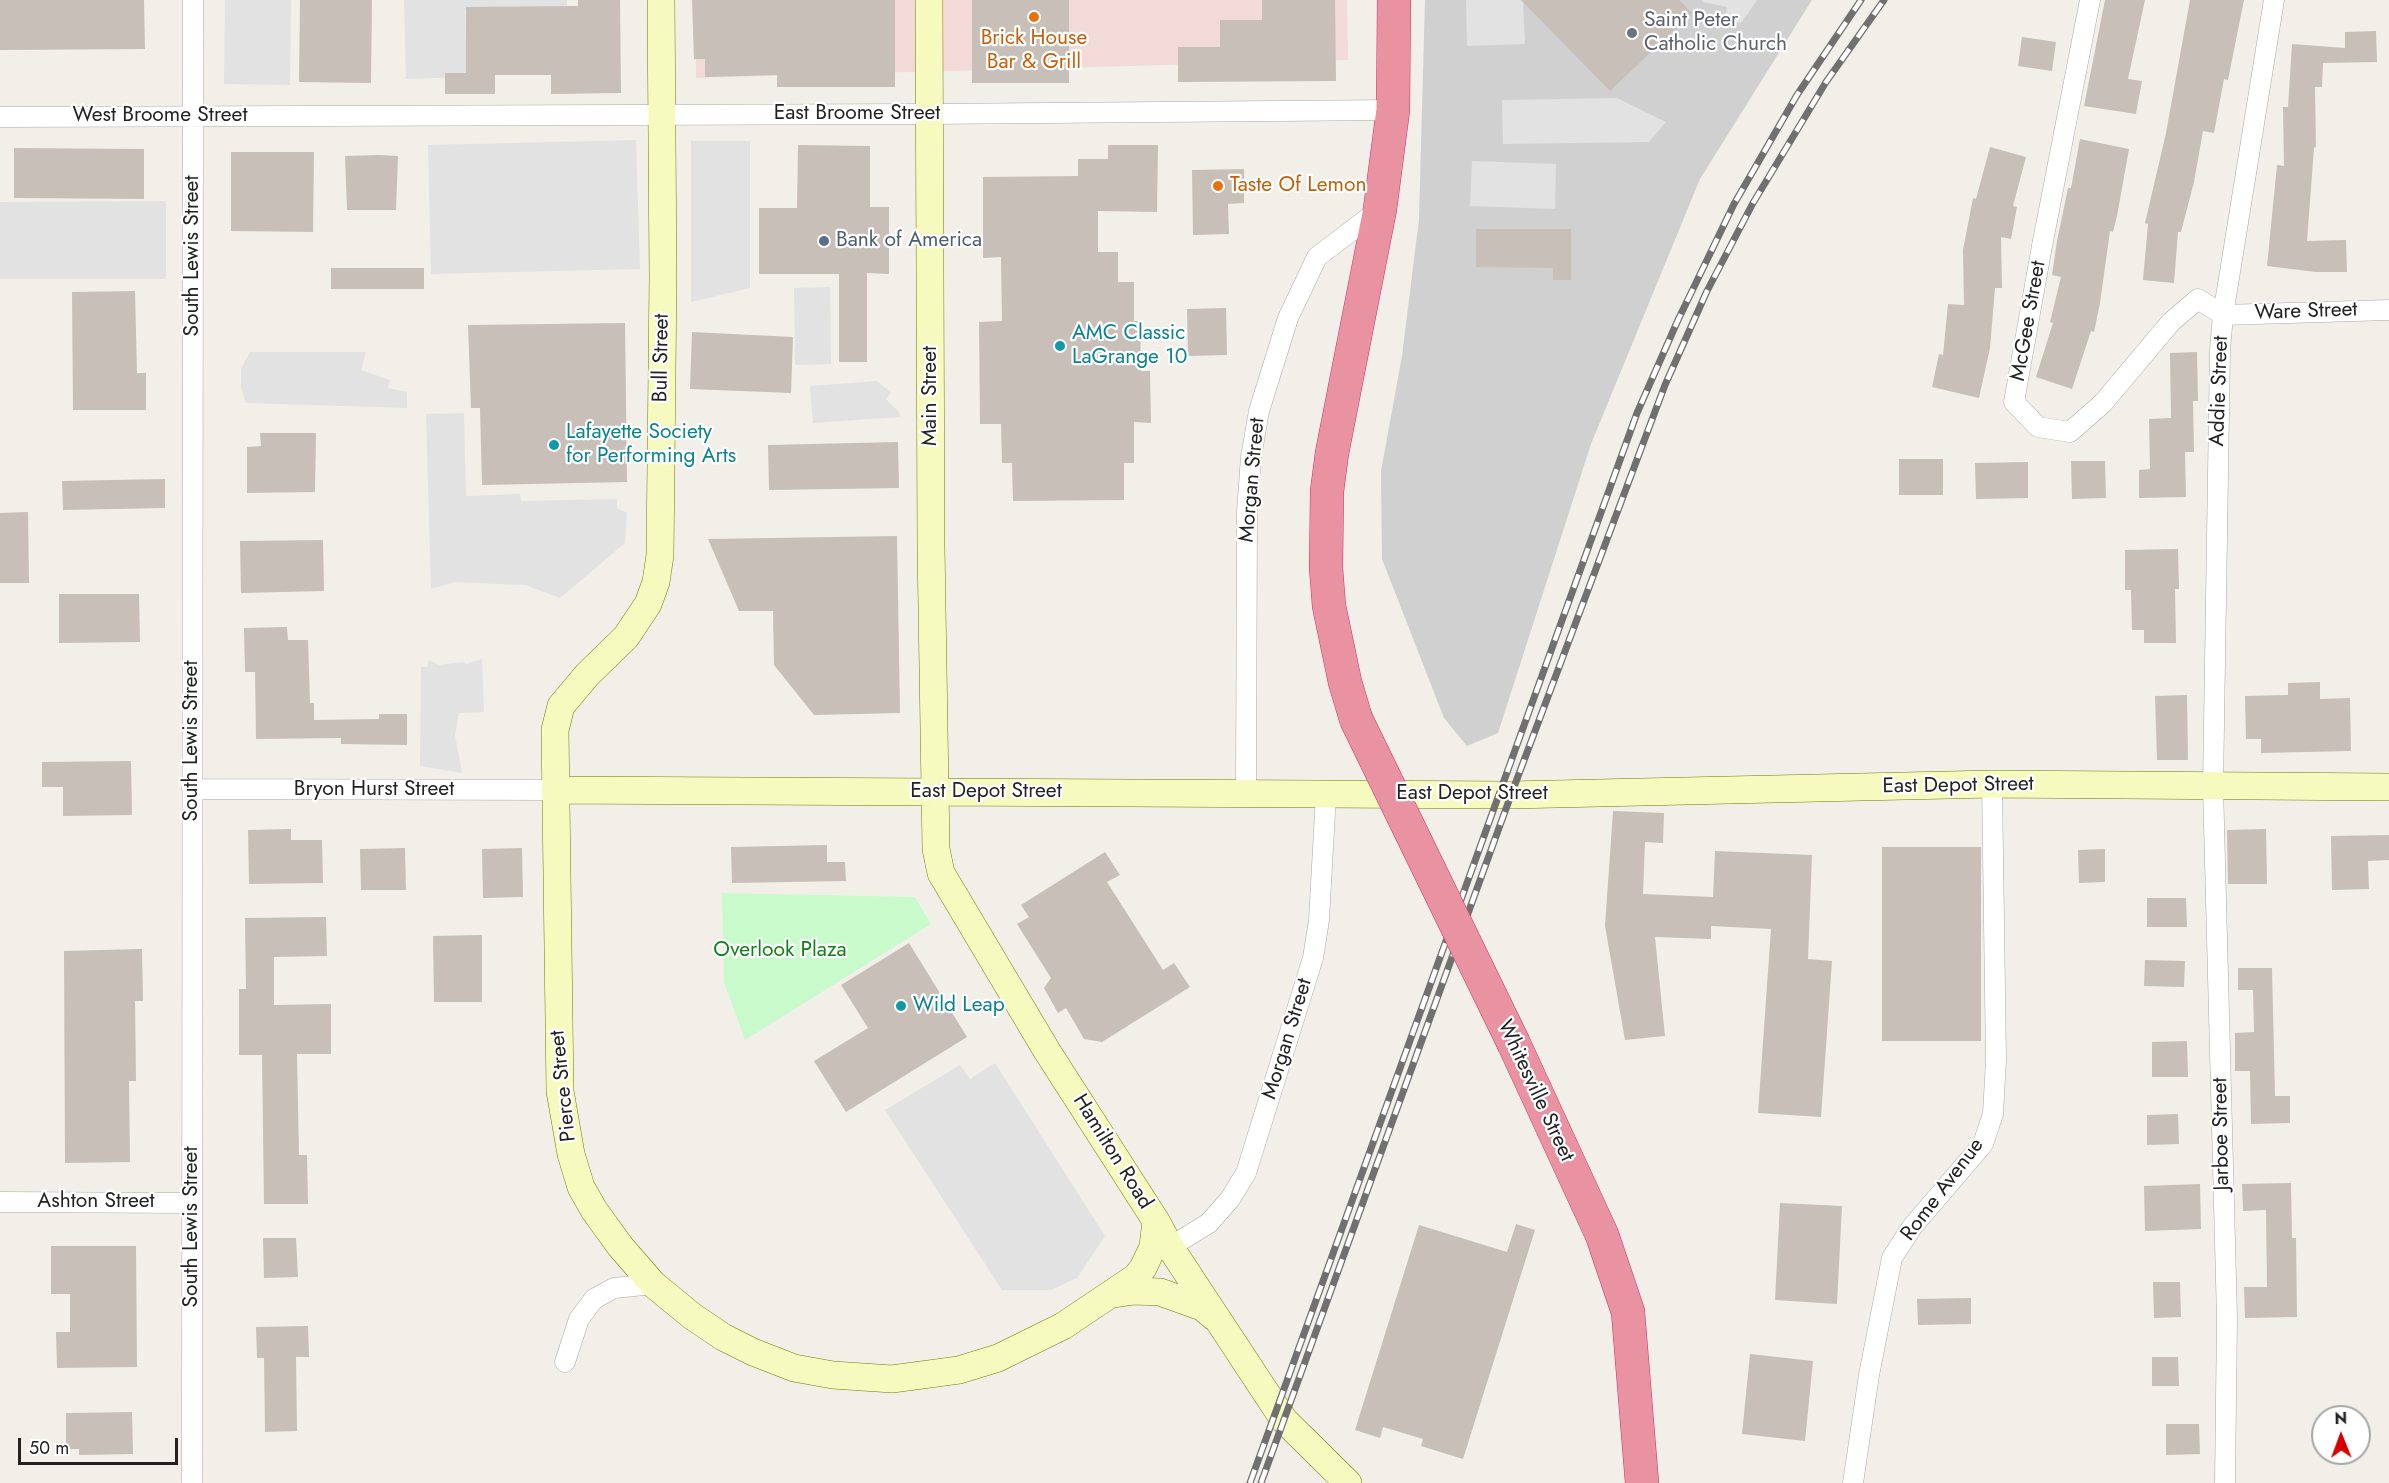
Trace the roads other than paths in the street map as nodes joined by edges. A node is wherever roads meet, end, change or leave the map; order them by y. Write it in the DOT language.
graph roads {
  1 [pos="193,0"];
  2 [pos="661,0"];
  3 [pos="929,0"];
  4 [pos="1394,0"];
  5 [pos="2091,0"];
  6 [pos="2274,0"];
  7 [pos="1393,110"];
  8 [pos="662,114"];
  9 [pos="930,114"];
  10 [pos="320,115"];
  11 [pos="193,116"];
  12 [pos="0,117"];
  13 [pos="1380,209"];
  14 [pos="2389,310"];
  15 [pos="2223,315"];
  16 [pos="1992,784"];
  17 [pos="2213,786"];
  18 [pos="2389,787"];
  19 [pos="192,789"];
  20 [pos="555,790"];
  21 [pos="935,792"];
  22 [pos="1246,794"];
  23 [pos="1326,794"];
  24 [pos="0,1202"];
  25 [pos="192,1203"];
  26 [pos="1156,1221"];
  27 [pos="1170,1247"];
  28 [pos="653,1284"];
  29 [pos="1114,1294"];
  30 [pos="1220,1322"];
  31 [pos="565,1362"];
  32 [pos="1642,1480"];
  33 [pos="192,1483"];
  34 [pos="1348,1483"];
  35 [pos="1853,1483"];
  36 [pos="2225,1483"];
  1 -- 11 [label="street, South Lewis Street"];
  2 -- 8 [label="street, Bull Street"];
  3 -- 9 [label="street, Main Street"];
  4 -- 7 [label="highway"];
  5 -- 15 [label="street, McGee Street"];
  6 -- 15 [label="street, Addie Street"];
  7 -- 9 [label="street, East Broome Street"];
  7 -- 13 [label="highway"];
  8 -- 9 [label="street, East Broome Street"];
  8 -- 10 [label="street, East Broome Street"];
  8 -- 20 [label="street, Bull Street"];
  9 -- 21 [label="street, Main Street"];
  10 -- 11 [label="street, West Broome Street"];
  11 -- 12 [label="street, West Broome Street"];
  11 -- 19 [label="street, South Lewis Street"];
  13 -- 22 [label="street, Morgan Street"];
  13 -- 32 [label="highway, Whitesville Street, bridge"];
  14 -- 15 [label="street, Ware Street"];
  15 -- 17 [label="street, Addie Street"];
  16 -- 17 [label="street, East Depot Street"];
  16 -- 23 [label="street, East Depot Street"];
  16 -- 35 [label="street, Rome Avenue"];
  17 -- 18 [label="street, East Depot Street"];
  17 -- 36 [label="street, Jarboe Street"];
  19 -- 20 [label="street, Bryon Hurst Street"];
  19 -- 25 [label="street, South Lewis Street"];
  20 -- 21 [label="street, East Depot Street"];
  20 -- 28 [label="street, Pierce Street"];
  21 -- 22 [label="street, East Depot Street"];
  21 -- 26 [label="street, Hamilton Road"];
  22 -- 23 [label="street, East Depot Street"];
  23 -- 27 [label="street, Morgan Street"];
  24 -- 25 [label="street, Ashton Street"];
  25 -- 33 [label="street, South Lewis Street"];
  26 -- 27 [label="street, Hamilton Road"];
  26 -- 29 [label="street, Pierce Street"];
  27 -- 30 [label="street, Hamilton Road"];
  28 -- 29 [label="street, Pierce Street"];
  28 -- 31 [label="street"];
  29 -- 30 [label="street"];
  30 -- 34 [label="street, Hamilton Road"];
}
